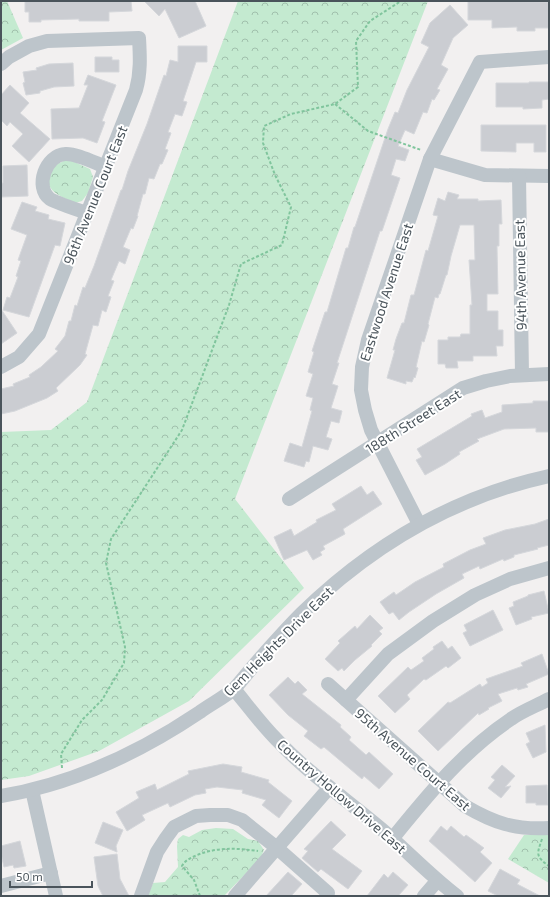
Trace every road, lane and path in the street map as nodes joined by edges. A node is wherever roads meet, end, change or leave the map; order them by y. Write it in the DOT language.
graph roads {
  1 [pos="401,1"];
  2 [pos="549,57"];
  3 [pos="5,61"];
  4 [pos="335,104"];
  5 [pos="430,159"];
  6 [pos="106,167"];
  7 [pos="519,176"];
  8 [pos="549,176"];
  9 [pos="87,213"];
  10 [pos="1,367"];
  11 [pos="522,374"];
  12 [pos="549,374"];
  13 [pos="377,443"];
  14 [pos="549,476"];
  15 [pos="289,499"];
  16 [pos="419,524"];
  17 [pos="549,568"];
  18 [pos="328,684"];
  19 [pos="234,689"];
  20 [pos="549,699"];
  21 [pos="346,700"];
  22 [pos="63,781"];
  23 [pos="439,783"];
  24 [pos="329,788"];
  25 [pos="32,790"];
  26 [pos="1,796"];
  27 [pos="546,828"];
  28 [pos="392,839"];
  29 [pos="276,849"];
  30 [pos="549,866"];
  31 [pos="51,873"];
  32 [pos="437,881"];
  33 [pos="1,886"];
  34 [pos="328,893"];
  35 [pos="56,896"];
  36 [pos="141,896"];
  37 [pos="200,896"];
  38 [pos="235,896"];
  39 [pos="424,896"];
  40 [pos="457,896"];
  1 -- 4 [label="path"];
  2 -- 5 [label="street, Eastwood Avenue East"];
  3 -- 6 [label="street, 96th Avenue Court East"];
  4 -- 5 [label="path"];
  4 -- 22 [label="path"];
  5 -- 7 [label="street"];
  5 -- 13 [label="street, Eastwood Avenue East"];
  6 -- 9 [label="street, 96th Avenue Court East"];
  6 -- 9 [label="street"];
  7 -- 8 [label="street"];
  7 -- 11 [label="street, 94th Avenue East"];
  9 -- 10 [label="street, 96th Avenue Court East"];
  11 -- 12 [label="street, 188th Street East"];
  11 -- 13 [label="street, 188th Street East"];
  13 -- 15 [label="street, 188th Street East"];
  13 -- 16 [label="street, Eastwood Avenue East"];
  14 -- 16 [label="street, Gem Heights Drive East"];
  16 -- 19 [label="street, Gem Heights Drive East"];
  17 -- 21 [label="street"];
  18 -- 21 [label="street, 95th Avenue Court East"];
  19 -- 22 [label="street, Gem Heights Drive East"];
  19 -- 24 [label="street, Country Hollow Drive East"];
  20 -- 23 [label="street"];
  21 -- 23 [label="street, 95th Avenue Court East"];
  22 -- 25 [label="street, Gem Heights Drive East"];
  23 -- 27 [label="street, 95th Avenue Court East"];
  23 -- 28 [label="street"];
  24 -- 28 [label="street, Country Hollow Drive East"];
  24 -- 29 [label="street"];
  25 -- 26 [label="street, Gem Heights Drive East"];
  25 -- 31 [label="street"];
  27 -- 30 [label="path"];
  28 -- 32 [label="street, Country Hollow Drive East"];
  29 -- 34 [label="street"];
  29 -- 36 [label="street"];
  29 -- 37 [label="path"];
  29 -- 38 [label="street"];
  31 -- 33 [label="street"];
  31 -- 35 [label="street"];
  32 -- 39 [label="street"];
  32 -- 40 [label="street, Country Hollow Drive East"];
}
